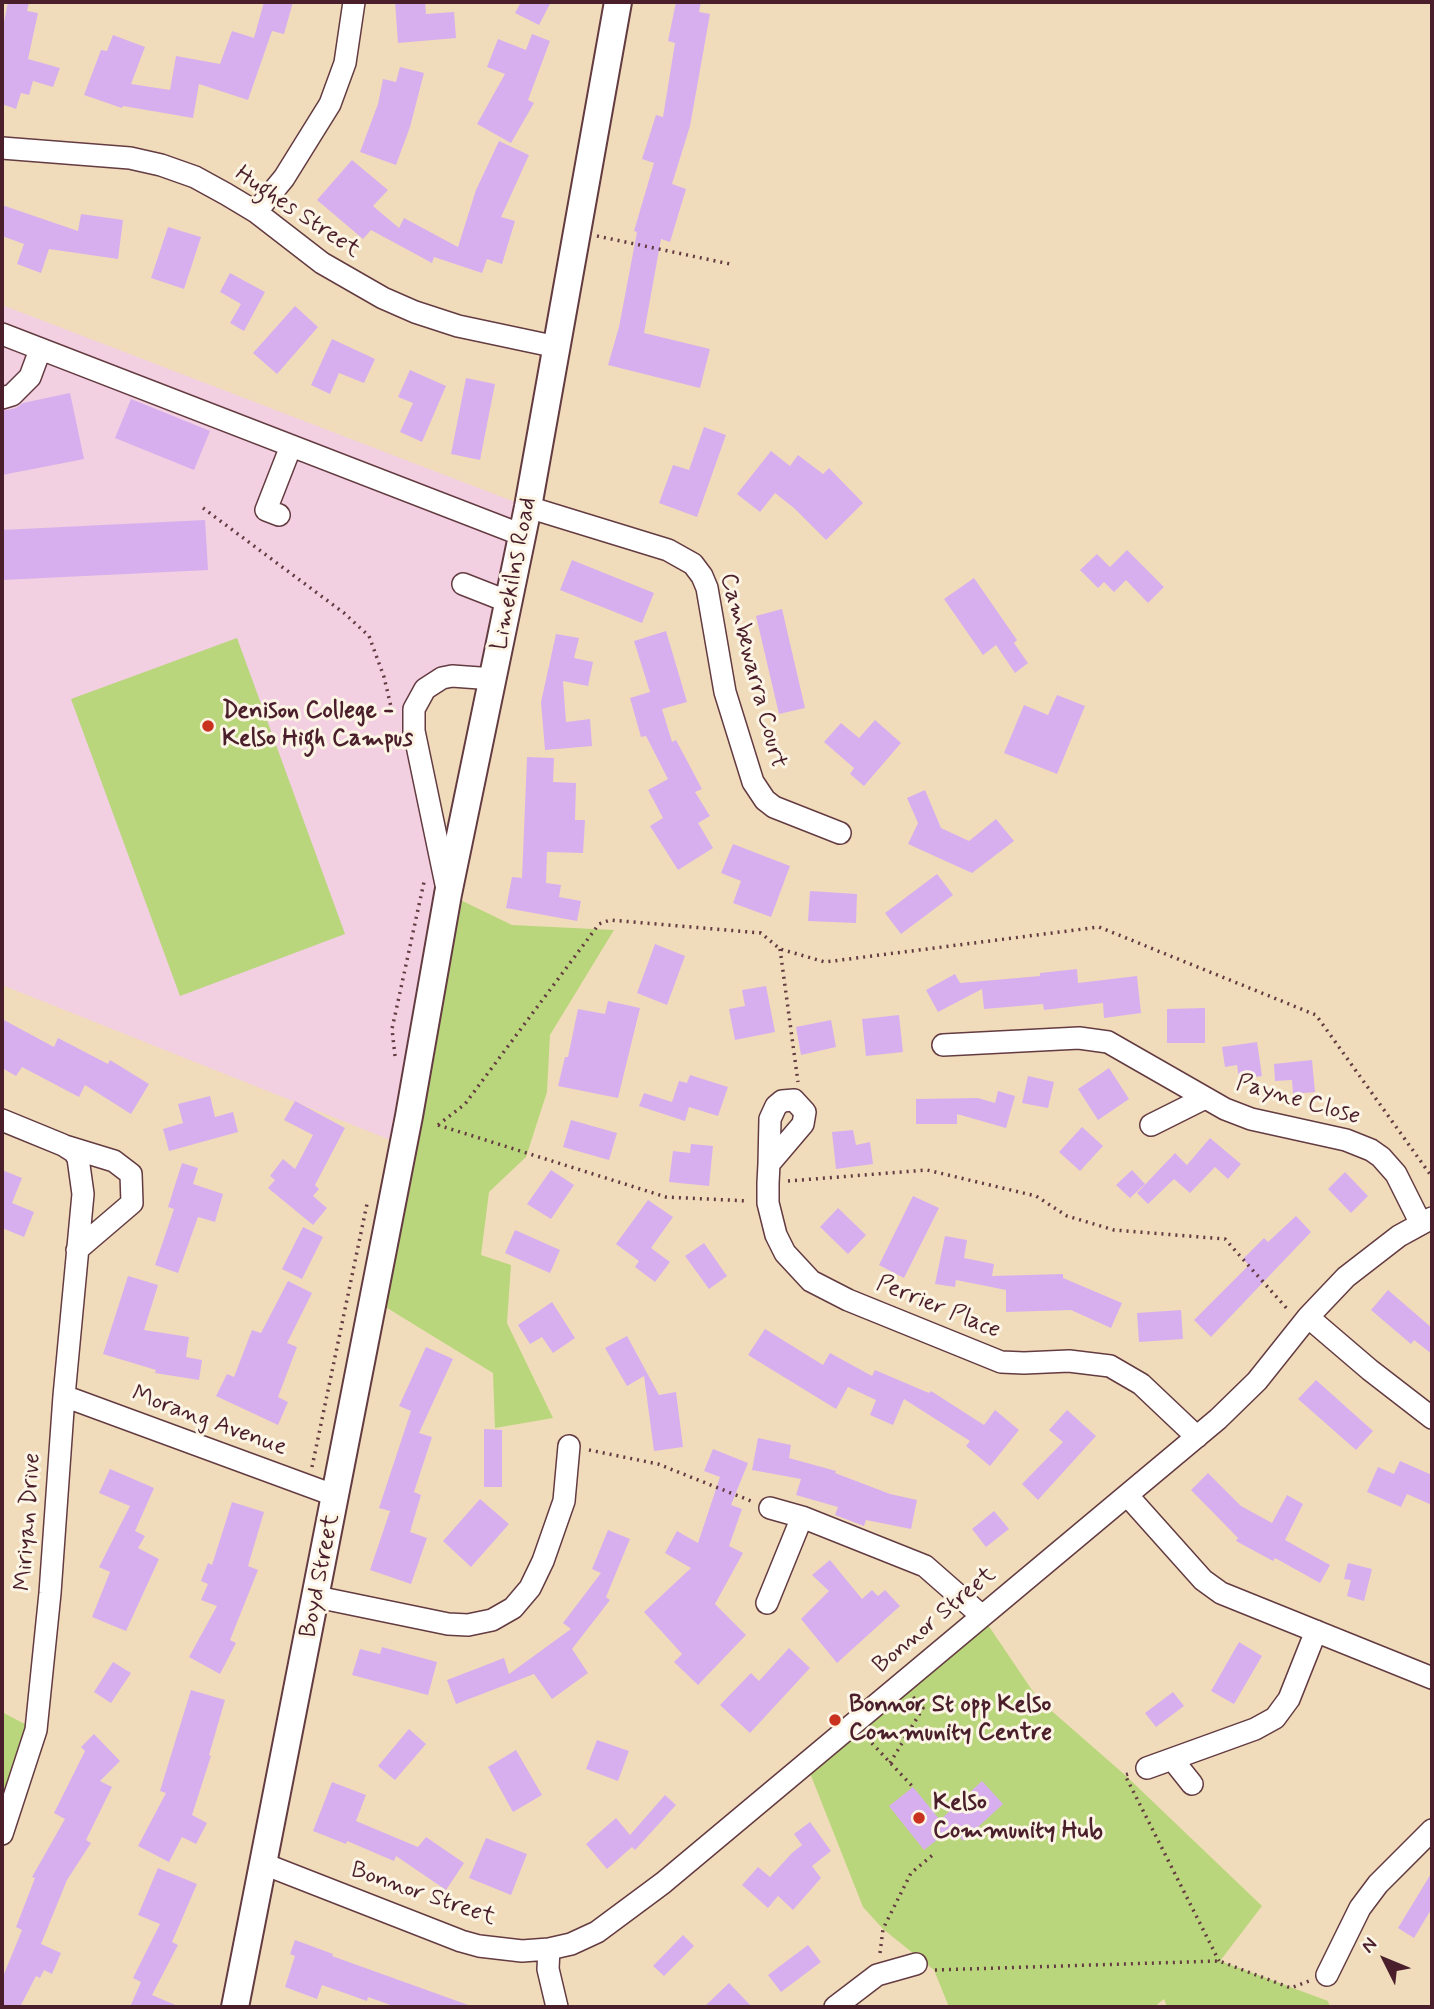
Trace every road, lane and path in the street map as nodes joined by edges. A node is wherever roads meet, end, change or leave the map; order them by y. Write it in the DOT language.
graph roads {
  1 [pos="354,2"];
  2 [pos="618,2"];
  3 [pos="2,148"];
  4 [pos="256,212"];
  5 [pos="578,232"];
  6 [pos="730,264"];
  7 [pos="2,334"];
  8 [pos="557,347"];
  9 [pos="40,350"];
  10 [pos="2,398"];
  11 [pos="291,446"];
  12 [pos="528,507"];
  13 [pos="203,508"];
  14 [pos="279,515"];
  15 [pos="522,535"];
  16 [pos="463,584"];
  17 [pos="509,602"];
  18 [pos="494,679"];
  19 [pos="394,716"];
  20 [pos="839,833"];
  21 [pos="426,872"];
  22 [pos="448,894"];
  23 [pos="780,949"];
  24 [pos="943,1045"];
  25 [pos="396,1062"];
  26 [pos="1205,1098"];
  27 [pos="794,1100"];
  28 [pos="409,1116"];
  29 [pos="2,1120"];
  30 [pos="438,1125"];
  31 [pos="1151,1125"];
  32 [pos="63,1145"];
  33 [pos="403,1145"];
  34 [pos="1432,1177"];
  35 [pos="768,1183"];
  36 [pos="369,1195"];
  37 [pos="1426,1221"];
  38 [pos="77,1250"];
  39 [pos="1305,1322"];
  40 [pos="64,1396"];
  41 [pos="1432,1418"];
  42 [pos="1197,1437"];
  43 [pos="569,1446"];
  44 [pos="307,1487"];
  45 [pos="1127,1495"];
  46 [pos="336,1496"];
  47 [pos="769,1508"];
  48 [pos="802,1517"];
  49 [pos="317,1597"];
  50 [pos="766,1603"];
  51 [pos="982,1616"];
  52 [pos="1316,1631"];
  53 [pos="1432,1678"];
  54 [pos="900,1684"];
  55 [pos="853,1723"];
  56 [pos="1172,1759"];
  57 [pos="890,1763"];
  58 [pos="1147,1768"];
  59 [pos="1192,1784"];
  60 [pos="913,1787"];
  61 [pos="1432,1830"];
  62 [pos="2,1835"];
  63 [pos="935,1853"];
  64 [pos="264,1864"];
  65 [pos="549,1949"];
  66 [pos="1219,1961"];
  67 [pos="916,1964"];
  68 [pos="877,1975"];
  69 [pos="1327,1975"];
  70 [pos="235,2007"];
  71 [pos="557,2007"];
  72 [pos="835,2007"];
  1 -- 4 [label="street"];
  2 -- 5 [label="main road, Limekilns Road"];
  3 -- 4 [label="street, Hughes Street"];
  4 -- 8 [label="street, Hughes Street"];
  5 -- 6 [label="path"];
  5 -- 8 [label="main road, Limekilns Road"];
  7 -- 9 [label="street"];
  8 -- 12 [label="main road, Limekilns Road"];
  9 -- 10 [label="street"];
  9 -- 11 [label="street"];
  11 -- 14 [label="street"];
  11 -- 15 [label="street"];
  12 -- 15 [label="main road, Limekilns Road"];
  12 -- 20 [label="street, Cambewarra Court"];
  13 -- 19 [label="path"];
  15 -- 17 [label="main road, Limekilns Road"];
  16 -- 17 [label="street"];
  17 -- 18 [label="main road, Limekilns Road"];
  18 -- 22 [label="main road, Limekilns Road"];
  18 -- 22 [label="street"];
  21 -- 25 [label="path"];
  22 -- 28 [label="main road, Limekilns Road"];
  23 -- 27 [label="path"];
  23 -- 30 [label="path"];
  23 -- 34 [label="path"];
  24 -- 26 [label="street, Payne Close"];
  26 -- 31 [label="street, Payne Close"];
  26 -- 37 [label="street, Payne Close"];
  27 -- 35 [label="street"];
  27 -- 35 [label="street, Perrier Place"];
  28 -- 30 [label="path"];
  28 -- 33 [label="main road, Limekilns Road"];
  29 -- 32 [label="street"];
  30 -- 35 [label="path"];
  32 -- 38 [label="street, Miriyan Drive"];
  32 -- 38 [label="street"];
  33 -- 46 [label="main road, Boyd Street"];
  35 -- 39 [label="path"];
  35 -- 42 [label="street, Perrier Place"];
  36 -- 44 [label="path"];
  37 -- 39 [label="street, Bonnor Street"];
  38 -- 40 [label="street, Miriyan Drive"];
  39 -- 41 [label="street"];
  39 -- 42 [label="street, Bonnor Street"];
  40 -- 44 [label="street, Morang Avenue"];
  40 -- 62 [label="street, Miriyan Drive"];
  42 -- 45 [label="street, Bonnor Street"];
  43 -- 47 [label="path"];
  43 -- 49 [label="street"];
  44 -- 46 [label="street, Morang Avenue"];
  45 -- 51 [label="street, Bonnor Street"];
  45 -- 52 [label="street"];
  46 -- 49 [label="main road, Boyd Street"];
  47 -- 48 [label="street"];
  48 -- 50 [label="street"];
  48 -- 51 [label="street"];
  49 -- 64 [label="main road, Boyd Street"];
  51 -- 54 [label="street, Bonnor Street"];
  52 -- 53 [label="street"];
  52 -- 56 [label="street"];
  54 -- 55 [label="street, Bonnor Street"];
  54 -- 57 [label="path"];
  55 -- 57 [label="path"];
  55 -- 65 [label="street, Bonnor Street"];
  56 -- 58 [label="street"];
  56 -- 59 [label="street"];
  57 -- 60 [label="path"];
  58 -- 66 [label="path"];
  61 -- 69 [label="street"];
  63 -- 68 [label="path"];
  64 -- 65 [label="street, Bonnor Street"];
  64 -- 70 [label="main road, Boyd Street"];
  65 -- 71 [label="street"];
  66 -- 67 [label="path"];
  66 -- 69 [label="path"];
  67 -- 68 [label="street"];
  68 -- 72 [label="street"];
}
